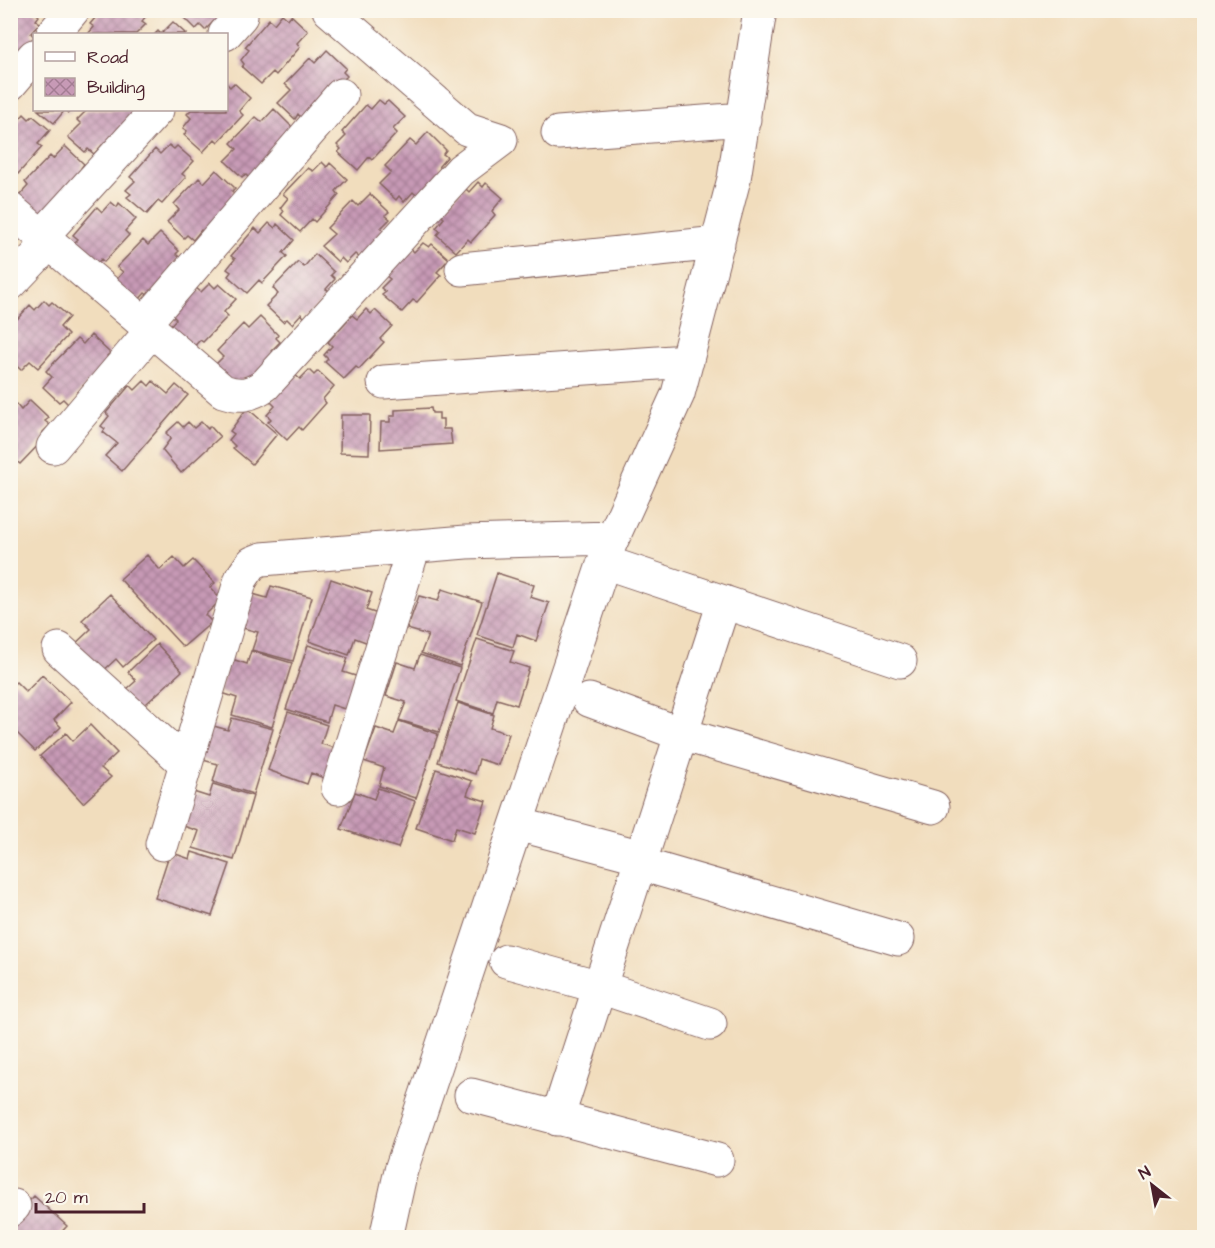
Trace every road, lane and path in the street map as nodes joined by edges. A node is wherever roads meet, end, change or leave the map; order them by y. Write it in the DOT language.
graph roads {
  1 [pos="73,10"];
  2 [pos="329,10"];
  3 [pos="760,10"];
  4 [pos="53,33"];
  5 [pos="33,57"];
  6 [pos="10,84"];
  7 [pos="341,96"];
  8 [pos="156,111"];
  9 [pos="744,119"];
  10 [pos="558,133"];
  11 [pos="10,209"];
  12 [pos="46,239"];
  13 [pos="718,243"];
  14 [pos="462,269"];
  15 [pos="10,284"];
  16 [pos="148,327"];
  17 [pos="687,361"];
  18 [pos="384,382"];
  19 [pos="53,447"];
  20 [pos="414,546"];
  21 [pos="608,550"];
  22 [pos="724,602"];
  23 [pos="59,649"];
  24 [pos="900,661"];
  25 [pos="589,700"];
  26 [pos="681,734"];
  27 [pos="186,764"];
  28 [pos="338,788"];
  29 [pos="933,807"];
  30 [pos="517,824"];
  31 [pos="162,844"];
  32 [pos="641,860"];
  33 [pos="898,939"];
  34 [pos="506,961"];
  35 [pos="600,987"];
  36 [pos="710,1024"];
  37 [pos="471,1095"];
  38 [pos="557,1119"];
  39 [pos="717,1160"];
  40 [pos="386,1238"];
  1 -- 4 [label="street"];
  2 -- 16 [label="street"];
  3 -- 9 [label="street"];
  5 -- 6 [label="street"];
  7 -- 16 [label="street"];
  8 -- 12 [label="street"];
  9 -- 10 [label="street"];
  9 -- 13 [label="street"];
  11 -- 12 [label="street"];
  12 -- 15 [label="street"];
  12 -- 16 [label="street"];
  13 -- 14 [label="street"];
  13 -- 17 [label="street"];
  16 -- 19 [label="street"];
  17 -- 18 [label="street"];
  17 -- 21 [label="street"];
  20 -- 21 [label="street"];
  20 -- 27 [label="street"];
  20 -- 28 [label="street"];
  21 -- 22 [label="street"];
  21 -- 30 [label="street"];
  22 -- 24 [label="street"];
  22 -- 26 [label="street"];
  23 -- 27 [label="street"];
  25 -- 26 [label="street"];
  26 -- 29 [label="street"];
  26 -- 32 [label="street"];
  27 -- 31 [label="street"];
  30 -- 32 [label="street"];
  30 -- 40 [label="street"];
  32 -- 33 [label="street"];
  32 -- 35 [label="street"];
  34 -- 35 [label="street"];
  35 -- 36 [label="street"];
  35 -- 38 [label="street"];
  37 -- 38 [label="street"];
  38 -- 39 [label="street"];
}
